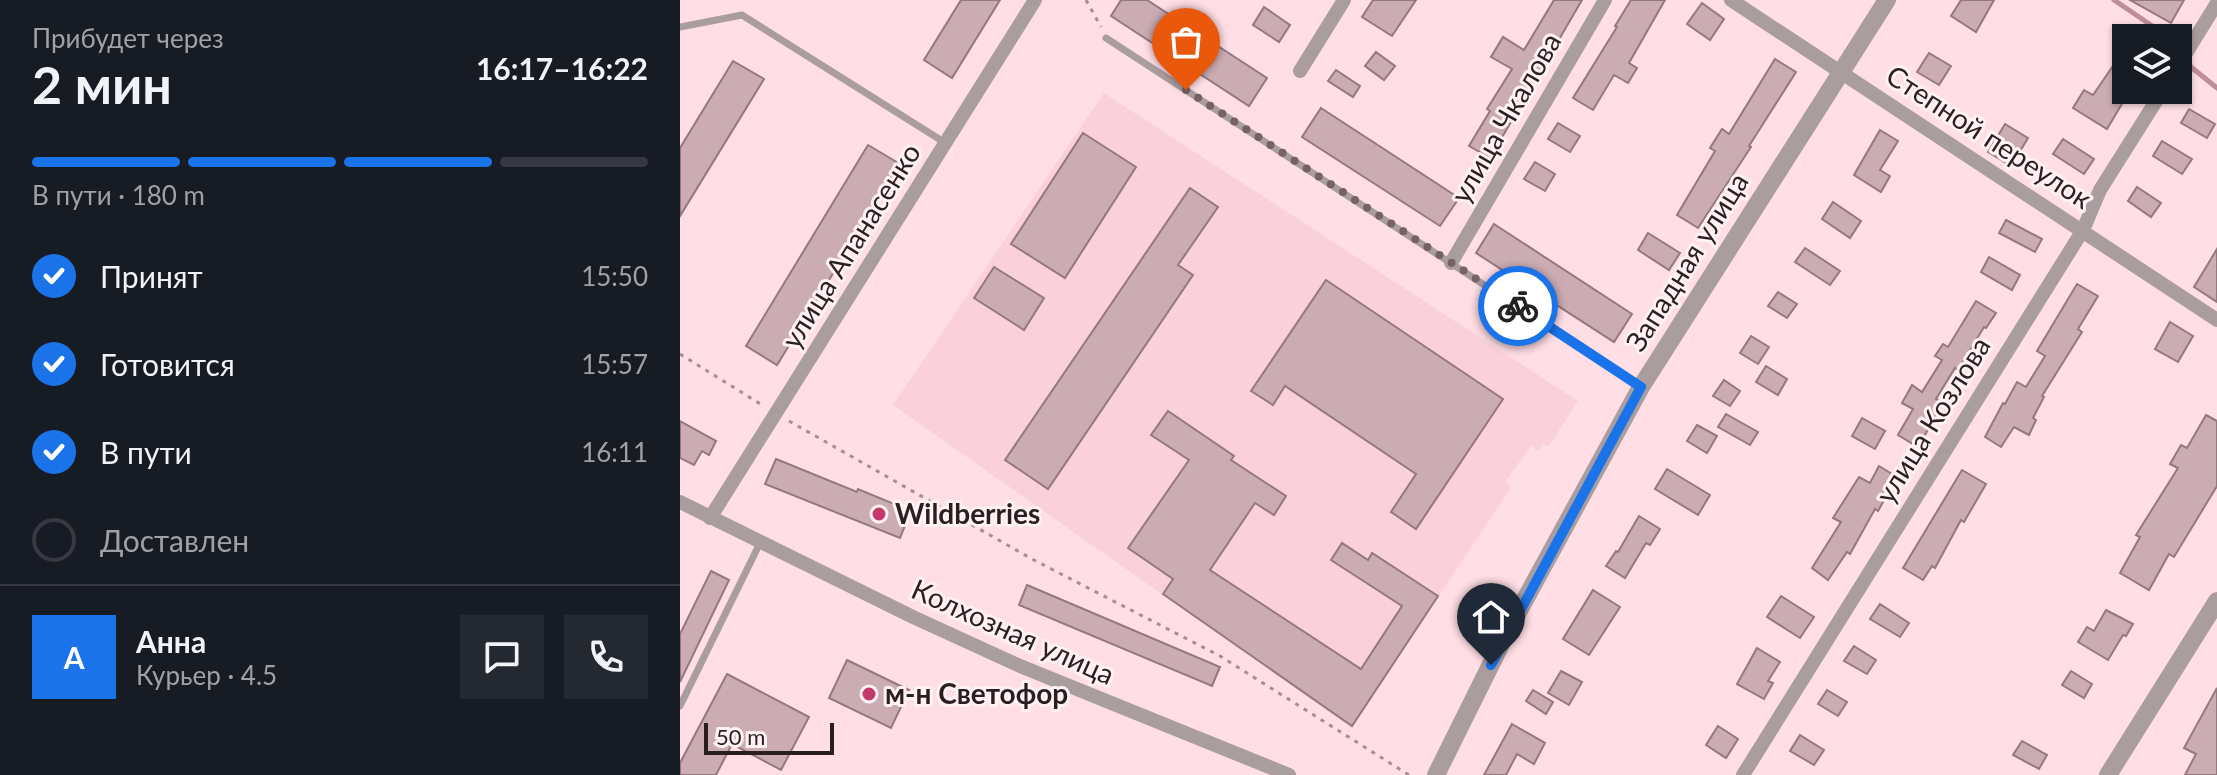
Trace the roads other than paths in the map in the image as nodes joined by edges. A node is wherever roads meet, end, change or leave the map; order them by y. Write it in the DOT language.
graph roads {
  1 [pos="1035,0"];
  2 [pos="1344,0"];
  3 [pos="1605,0"];
  4 [pos="1731,0"];
  5 [pos="1887,0"];
  6 [pos="2217,3"];
  7 [pos="680,27"];
  8 [pos="1106,38"];
  9 [pos="2192,43"];
  10 [pos="1300,71"];
  11 [pos="1841,72"];
  12 [pos="2154,104"];
  13 [pos="947,144"];
  14 [pos="2083,230"];
  15 [pos="1451,263"];
  16 [pos="2217,320"];
  17 [pos="1641,387"];
  18 [pos="680,502"];
  19 [pos="710,518"];
  20 [pos="760,543"];
  21 [pos="2217,601"];
  22 [pos="680,706"];
  23 [pos="1289,775"];
  24 [pos="1436,775"];
  25 [pos="1743,775"];
  26 [pos="2108,775"];
  1 -- 13 [label="street, улица Апанасенко"];
  2 -- 10 [label="street"];
  3 -- 15 [label="street, улица Чкалова"];
  4 -- 11 [label="street, Степной переулок"];
  5 -- 11 [label="street, Западная улица"];
  6 -- 9 [label="street"];
  7 -- 13 [label="lane"];
  8 -- 15 [label="lane"];
  11 -- 14 [label="street, Степной переулок"];
  11 -- 17 [label="street, Западная улица"];
  12 -- 14 [label="street, улица Козлова"];
  13 -- 19 [label="street, улица Апанасенко"];
  14 -- 16 [label="street, Степной переулок"];
  14 -- 25 [label="street, улица Козлова"];
  15 -- 17 [label="lane"];
  17 -- 24 [label="street, Западная улица"];
  18 -- 19 [label="street, Колхозная улица"];
  19 -- 20 [label="street, Колхозная улица"];
  20 -- 22 [label="lane"];
  20 -- 23 [label="street, Колхозная улица"];
  21 -- 26 [label="street"];
}
